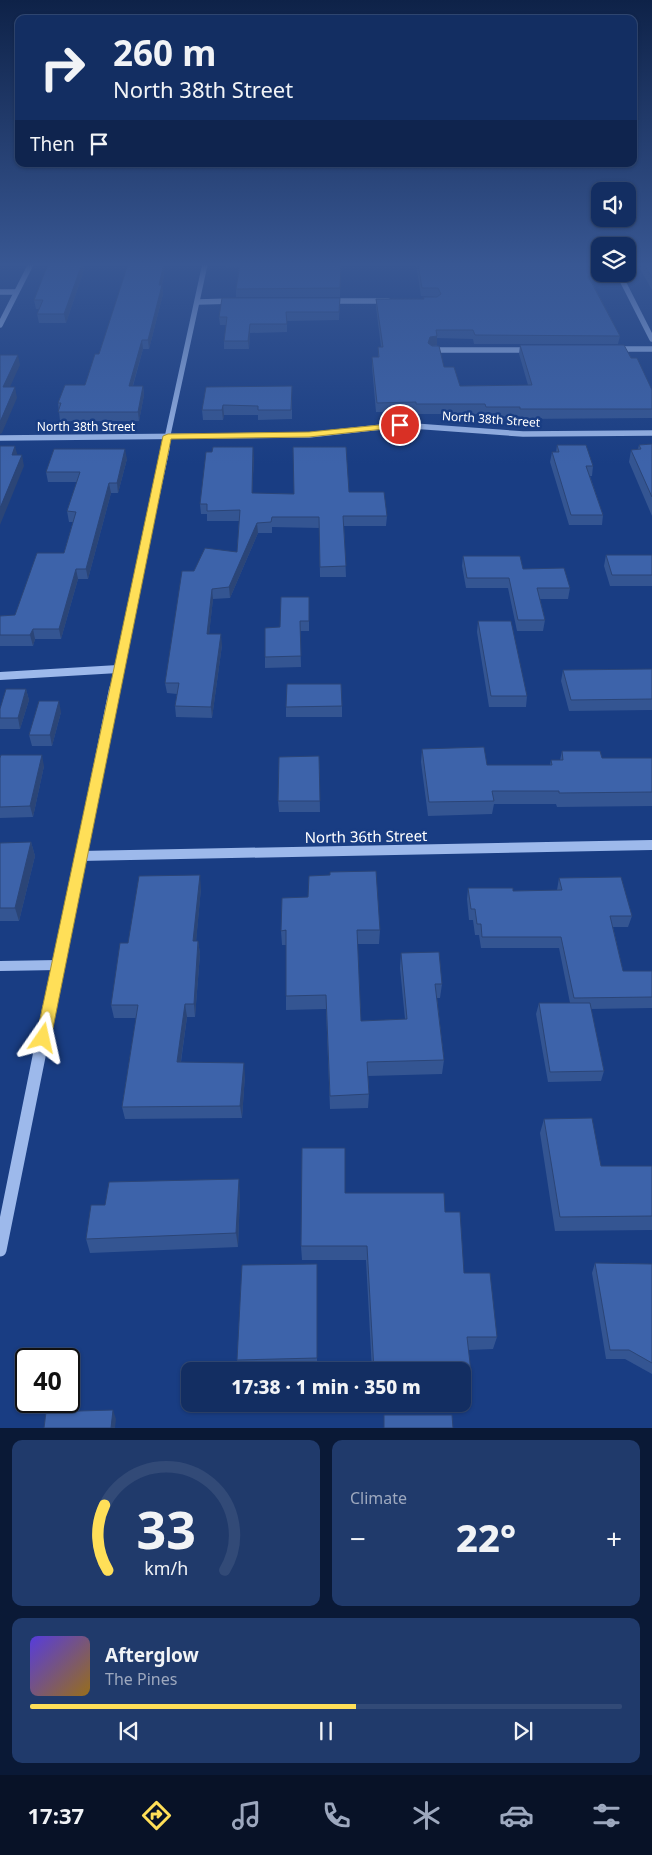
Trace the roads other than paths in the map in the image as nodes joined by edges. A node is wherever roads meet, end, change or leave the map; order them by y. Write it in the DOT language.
graph roads {
  1 [pos="192,331"];
  2 [pos="604,349"];
  3 [pos="652,349"];
  4 [pos="432,350"];
  5 [pos="537,350"];
  6 [pos="652,433"];
  7 [pos="168,436"];
  8 [pos="0,438"];
  9 [pos="118,669"];
  10 [pos="0,676"];
  11 [pos="652,845"];
  12 [pos="80,856"];
  13 [pos="0,966"];
  14 [pos="58,966"];
  15 [pos="0,1250"];
  1 -- 7 [label="street"];
  2 -- 3 [label="street"];
  4 -- 5 [label="street"];
  6 -- 7 [label="street, North 38th Street"];
  7 -- 8 [label="street, North 38th Street"];
  7 -- 9 [label="street"];
  9 -- 10 [label="street"];
  9 -- 12 [label="street"];
  11 -- 12 [label="street, North 36th Street"];
  12 -- 14 [label="street"];
  13 -- 14 [label="street"];
  14 -- 15 [label="street"];
}
